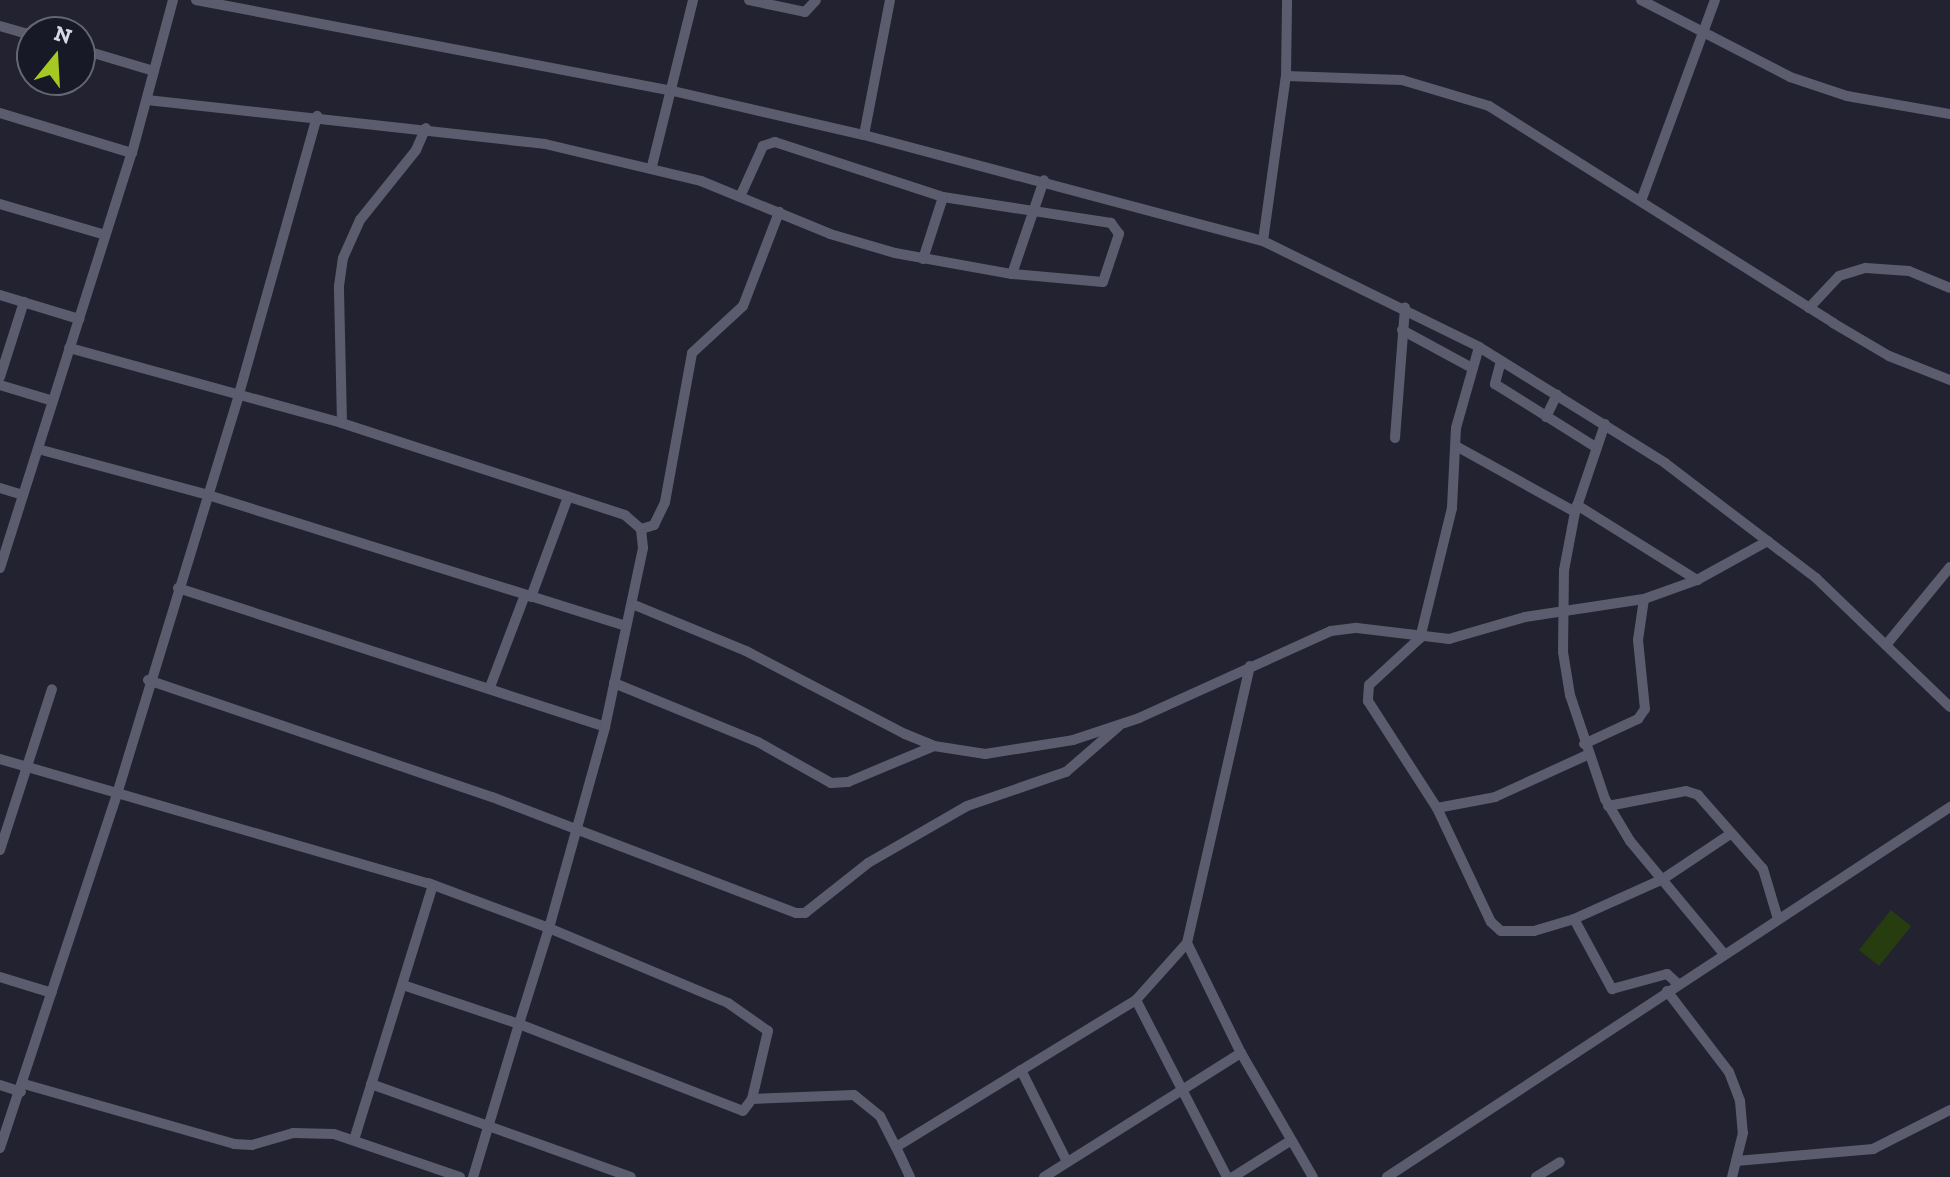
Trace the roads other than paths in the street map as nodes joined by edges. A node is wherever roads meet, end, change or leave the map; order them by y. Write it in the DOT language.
graph roads {
  1 [pos="173,0"];
  2 [pos="196,0"];
  3 [pos="693,0"];
  4 [pos="749,0"];
  5 [pos="816,0"];
  6 [pos="890,0"];
  7 [pos="1287,0"];
  8 [pos="1641,0"];
  9 [pos="1715,0"];
  10 [pos="1706,34"];
  11 [pos="96,54"];
  12 [pos="154,71"];
  13 [pos="1286,76"];
  14 [pos="673,91"];
  15 [pos="147,100"];
  16 [pos="0,113"];
  17 [pos="1950,114"];
  18 [pos="317,116"];
  19 [pos="426,128"];
  20 [pos="864,135"];
  21 [pos="132,153"];
  22 [pos="652,166"];
  23 [pos="1044,180"];
  24 [pos="740,197"];
  25 [pos="943,197"];
  26 [pos="1641,201"];
  27 [pos="0,204"];
  28 [pos="1033,210"];
  29 [pos="779,212"];
  30 [pos="105,235"];
  31 [pos="1263,241"];
  32 [pos="923,259"];
  33 [pos="1012,274"];
  34 [pos="1950,288"];
  35 [pos="0,295"];
  36 [pos="24,302"];
  37 [pos="1405,307"];
  38 [pos="1809,308"];
  39 [pos="79,319"];
  40 [pos="1402,330"];
  41 [pos="1479,347"];
  42 [pos="69,348"];
  43 [pos="1501,361"];
  44 [pos="1472,368"];
  45 [pos="0,377"];
  46 [pos="1950,380"];
  47 [pos="0,385"];
  48 [pos="239,394"];
  49 [pos="1557,394"];
  50 [pos="53,401"];
  51 [pos="1546,417"];
  52 [pos="342,423"];
  53 [pos="1605,424"];
  54 [pos="1395,438"];
  55 [pos="1456,446"];
  56 [pos="1597,448"];
  57 [pos="38,449"];
  58 [pos="0,488"];
  59 [pos="23,495"];
  60 [pos="208,495"];
  61 [pos="568,497"];
  62 [pos="1576,508"];
  63 [pos="641,529"];
  64 [pos="1768,541"];
  65 [pos="1950,567"];
  66 [pos="0,568"];
  67 [pos="1947,579"];
  68 [pos="1697,580"];
  69 [pos="178,588"];
  70 [pos="528,596"];
  71 [pos="1644,599"];
  72 [pos="632,604"];
  73 [pos="1562,610"];
  74 [pos="626,626"];
  75 [pos="1420,638"];
  76 [pos="1886,645"];
  77 [pos="1250,666"];
  78 [pos="148,680"];
  79 [pos="614,683"];
  80 [pos="490,687"];
  81 [pos="52,689"];
  82 [pos="1950,707"];
  83 [pos="1120,724"];
  84 [pos="605,727"];
  85 [pos="934,746"];
  86 [pos="1585,750"];
  87 [pos="0,759"];
  88 [pos="26,766"];
  89 [pos="117,794"];
  90 [pos="1608,806"];
  91 [pos="1950,807"];
  92 [pos="1437,808"];
  93 [pos="576,829"];
  94 [pos="1729,835"];
  95 [pos="0,850"];
  96 [pos="1663,879"];
  97 [pos="433,885"];
  98 [pos="1574,919"];
  99 [pos="1778,919"];
  100 [pos="549,928"];
  101 [pos="1187,943"];
  102 [pos="1725,955"];
  103 [pos="0,977"];
  104 [pos="1678,984"];
  105 [pos="403,985"];
  106 [pos="1667,991"];
  107 [pos="52,993"];
  108 [pos="1136,1000"];
  109 [pos="519,1024"];
  110 [pos="1241,1053"];
  111 [pos="1021,1070"];
  112 [pos="371,1084"];
  113 [pos="0,1085"];
  114 [pos="22,1088"];
  115 [pos="1180,1090"];
  116 [pos="752,1099"];
  117 [pos="1950,1110"];
  118 [pos="489,1125"];
  119 [pos="354,1140"];
  120 [pos="1290,1141"];
  121 [pos="896,1147"];
  122 [pos="0,1148"];
  123 [pos="1736,1161"];
  124 [pos="1067,1162"];
  125 [pos="1560,1162"];
  126 [pos="460,1177"];
  127 [pos="473,1177"];
  128 [pos="631,1177"];
  129 [pos="910,1177"];
  130 [pos="1044,1177"];
  131 [pos="1227,1177"];
  132 [pos="1233,1177"];
  133 [pos="1313,1177"];
  134 [pos="1387,1177"];
  135 [pos="1536,1177"];
  136 [pos="1732,1177"];
  1 -- 12 [label="street"];
  2 -- 14 [label="street"];
  3 -- 14 [label="street"];
  4 -- 5 [label="street"];
  6 -- 20 [label="street"];
  7 -- 13 [label="street"];
  8 -- 10 [label="street"];
  9 -- 10 [label="street"];
  10 -- 17 [label="street"];
  10 -- 26 [label="street"];
  11 -- 12 [label="street"];
  12 -- 15 [label="street"];
  13 -- 26 [label="street"];
  13 -- 31 [label="street"];
  14 -- 20 [label="street"];
  14 -- 22 [label="street"];
  15 -- 18 [label="street"];
  15 -- 21 [label="street"];
  16 -- 21 [label="street"];
  18 -- 19 [label="street"];
  18 -- 48 [label="street"];
  19 -- 22 [label="street"];
  19 -- 52 [label="street"];
  20 -- 23 [label="street"];
  21 -- 30 [label="street"];
  22 -- 24 [label="street"];
  23 -- 28 [label="street"];
  23 -- 31 [label="street"];
  24 -- 25 [label="street"];
  24 -- 29 [label="street"];
  25 -- 28 [label="street"];
  25 -- 32 [label="street"];
  26 -- 38 [label="street"];
  27 -- 30 [label="street"];
  28 -- 33 [label="street"];
  28 -- 33 [label="street"];
  29 -- 32 [label="street"];
  29 -- 63 [label="street"];
  30 -- 39 [label="street"];
  31 -- 37 [label="street"];
  32 -- 33 [label="street"];
  34 -- 38 [label="street"];
  35 -- 36 [label="street"];
  36 -- 39 [label="street"];
  36 -- 45 [label="street"];
  37 -- 40 [label="street"];
  37 -- 41 [label="street"];
  38 -- 46 [label="street"];
  39 -- 42 [label="street"];
  40 -- 44 [label="street"];
  40 -- 54 [label="street"];
  41 -- 43 [label="street"];
  41 -- 44 [label="street"];
  42 -- 48 [label="street"];
  42 -- 50 [label="street"];
  43 -- 49 [label="street"];
  43 -- 51 [label="street"];
  44 -- 55 [label="street"];
  47 -- 50 [label="street"];
  48 -- 52 [label="street"];
  48 -- 60 [label="street"];
  49 -- 51 [label="street"];
  49 -- 53 [label="street"];
  50 -- 57 [label="street"];
  51 -- 56 [label="street"];
  52 -- 61 [label="street"];
  53 -- 56 [label="street"];
  53 -- 64 [label="street"];
  55 -- 62 [label="street"];
  55 -- 75 [label="street"];
  56 -- 62 [label="street"];
  57 -- 59 [label="street"];
  57 -- 60 [label="street"];
  58 -- 59 [label="street"];
  59 -- 66 [label="street"];
  60 -- 69 [label="street"];
  60 -- 70 [label="street"];
  61 -- 63 [label="street"];
  61 -- 70 [label="street"];
  62 -- 68 [label="street"];
  62 -- 73 [label="street"];
  63 -- 72 [label="street"];
  64 -- 68 [label="street"];
  64 -- 76 [label="street"];
  65 -- 67 [label="street"];
  67 -- 76 [label="street"];
  68 -- 71 [label="street"];
  69 -- 78 [label="street"];
  69 -- 80 [label="street"];
  70 -- 74 [label="street"];
  70 -- 80 [label="street"];
  71 -- 73 [label="street"];
  71 -- 86 [label="street"];
  72 -- 74 [label="street"];
  72 -- 85 [label="street"];
  73 -- 75 [label="street"];
  73 -- 86 [label="street"];
  74 -- 79 [label="street"];
  75 -- 77 [label="street"];
  75 -- 92 [label="street"];
  76 -- 82 [label="street"];
  77 -- 83 [label="street"];
  77 -- 101 [label="street"];
  78 -- 89 [label="street"];
  78 -- 93 [label="street"];
  79 -- 84 [label="street"];
  79 -- 85 [label="street"];
  80 -- 84 [label="street"];
  81 -- 88 [label="street"];
  83 -- 85 [label="street"];
  83 -- 93 [label="street"];
  84 -- 93 [label="street"];
  86 -- 90 [label="street"];
  86 -- 92 [label="street"];
  87 -- 88 [label="street"];
  88 -- 89 [label="street"];
  88 -- 95 [label="street"];
  89 -- 97 [label="street"];
  89 -- 107 [label="street"];
  90 -- 94 [label="street"];
  90 -- 96 [label="street"];
  91 -- 99 [label="street"];
  92 -- 98 [label="street"];
  93 -- 100 [label="street"];
  94 -- 96 [label="street"];
  94 -- 99 [label="street"];
  96 -- 98 [label="street"];
  96 -- 102 [label="street"];
  97 -- 100 [label="street"];
  97 -- 105 [label="street"];
  98 -- 104 [label="street"];
  99 -- 102 [label="street"];
  100 -- 109 [label="street"];
  100 -- 116 [label="street"];
  101 -- 108 [label="street"];
  101 -- 110 [label="street"];
  102 -- 104 [label="street"];
  103 -- 107 [label="street"];
  104 -- 106 [label="street"];
  105 -- 109 [label="street"];
  105 -- 112 [label="street"];
  106 -- 123 [label="street"];
  106 -- 134 [label="street"];
  107 -- 114 [label="street"];
  108 -- 111 [label="street"];
  108 -- 115 [label="street"];
  109 -- 116 [label="street"];
  109 -- 118 [label="street"];
  110 -- 115 [label="street"];
  110 -- 120 [label="street"];
  111 -- 121 [label="street"];
  111 -- 124 [label="street"];
  112 -- 118 [label="street"];
  112 -- 119 [label="street"];
  113 -- 114 [label="street"];
  114 -- 119 [label="street"];
  114 -- 122 [label="street"];
  115 -- 124 [label="street"];
  115 -- 131 [label="street"];
  116 -- 121 [label="street"];
  117 -- 123 [label="street"];
  118 -- 127 [label="street"];
  118 -- 128 [label="street"];
  119 -- 126 [label="street"];
  120 -- 132 [label="street"];
  120 -- 133 [label="street"];
  121 -- 129 [label="street"];
  123 -- 136 [label="street"];
  124 -- 130 [label="street"];
  125 -- 135 [label="street"];
}
